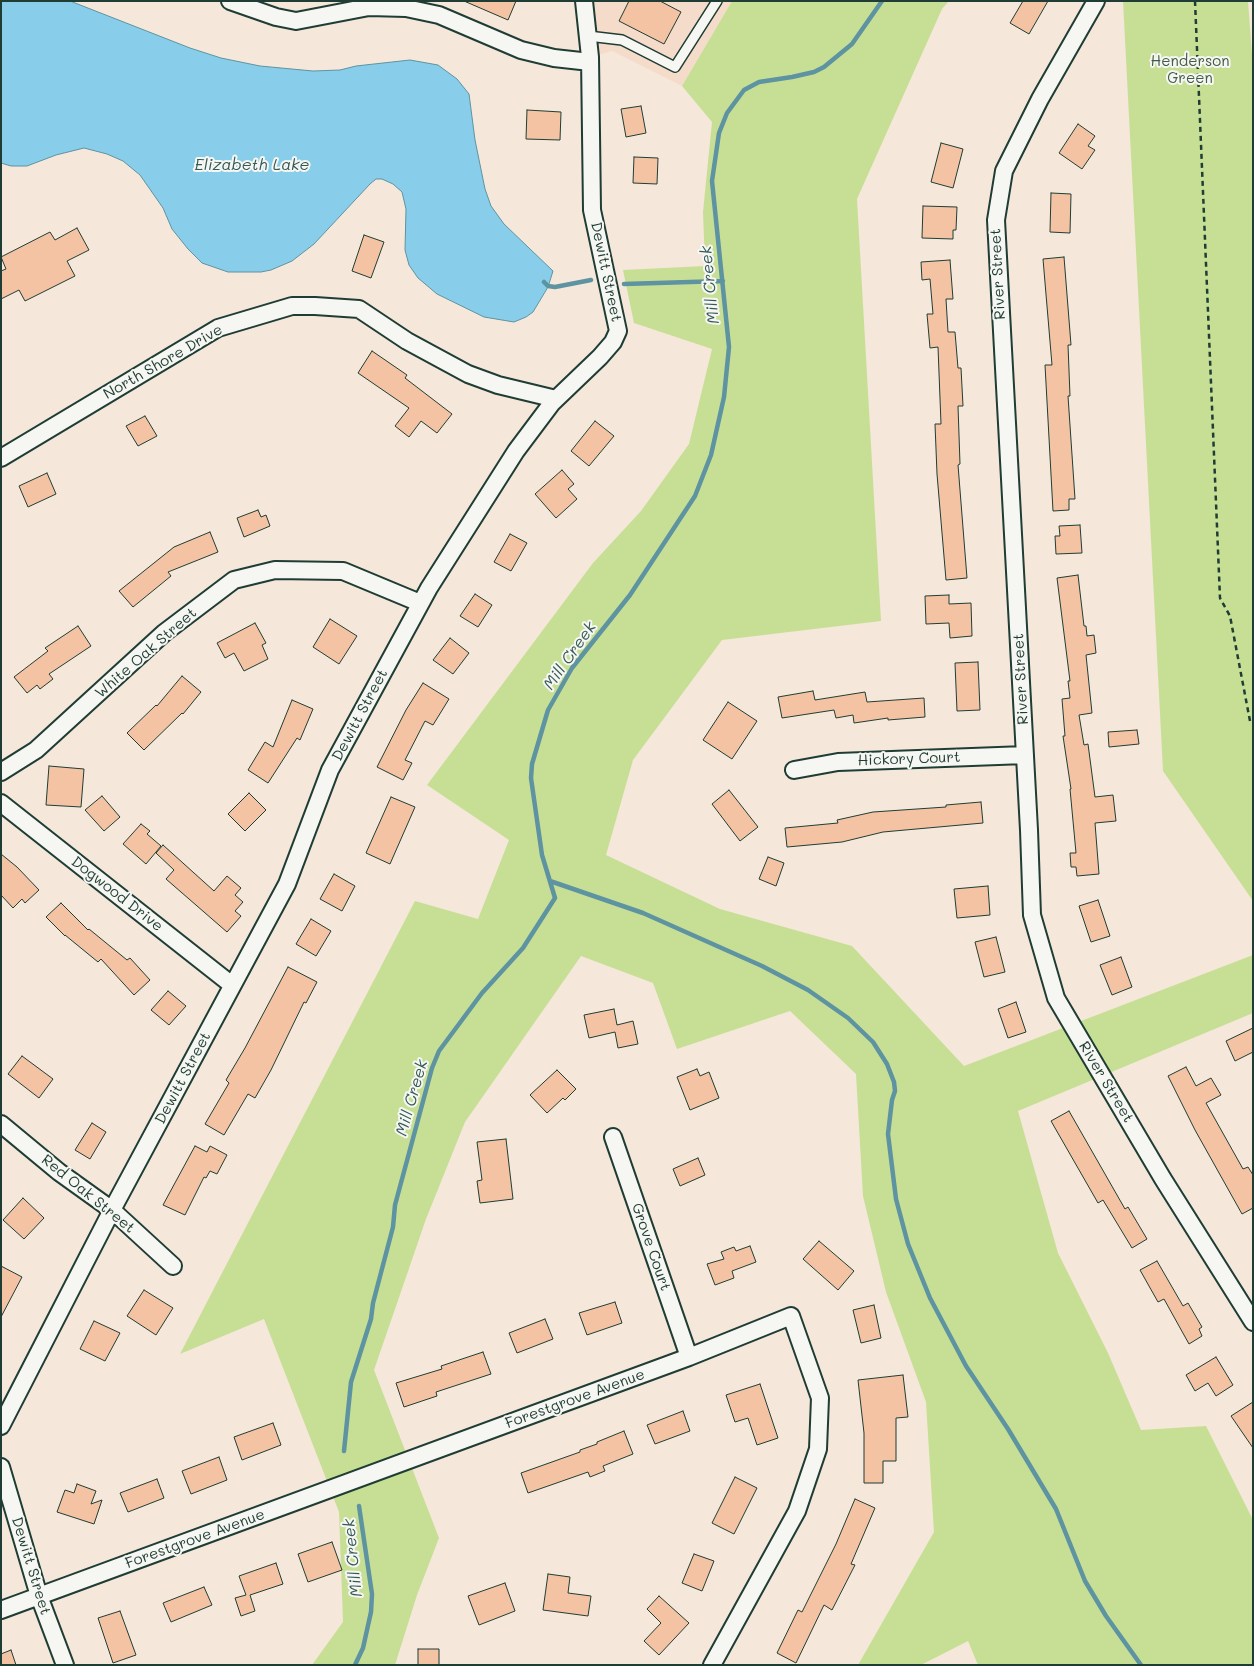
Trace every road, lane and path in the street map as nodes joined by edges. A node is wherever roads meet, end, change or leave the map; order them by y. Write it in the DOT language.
graph roads {
  1 [pos="230,1"];
  2 [pos="584,1"];
  3 [pos="717,1"];
  4 [pos="1096,1"];
  5 [pos="1195,1"];
  6 [pos="588,36"];
  7 [pos="590,62"];
  8 [pos="556,399"];
  9 [pos="1,458"];
  10 [pos="420,603"];
  11 [pos="1253,724"];
  12 [pos="1025,755"];
  13 [pos="794,770"];
  14 [pos="1,772"];
  15 [pos="1,803"];
  16 [pos="232,985"];
  17 [pos="1,1124"];
  18 [pos="613,1137"];
  19 [pos="112,1210"];
  20 [pos="174,1266"];
  21 [pos="1253,1322"];
  22 [pos="689,1357"];
  23 [pos="1,1426"];
  24 [pos="1,1467"];
  25 [pos="39,1596"];
  26 [pos="1,1610"];
  27 [pos="65,1665"];
  28 [pos="712,1665"];
  1 -- 7 [label="street"];
  2 -- 6 [label="street, Dewitt Street"];
  3 -- 6 [label="lane"];
  4 -- 12 [label="street, River Street"];
  5 -- 11 [label="path"];
  6 -- 7 [label="street, Dewitt Street"];
  7 -- 8 [label="street, Dewitt Street"];
  8 -- 9 [label="street, North Shore Drive"];
  8 -- 10 [label="street, Dewitt Street"];
  10 -- 14 [label="street, White Oak Street"];
  10 -- 16 [label="street, Dewitt Street"];
  12 -- 13 [label="street, Hickory Court"];
  12 -- 21 [label="street, River Street"];
  15 -- 16 [label="street, Dogwood Drive"];
  16 -- 19 [label="street, Dewitt Street"];
  17 -- 19 [label="street, Red Oak Street"];
  18 -- 22 [label="street, Grove Court"];
  19 -- 20 [label="street, Red Oak Street"];
  19 -- 23 [label="street, Dewitt Street"];
  22 -- 25 [label="street, Forestgrove Avenue"];
  22 -- 28 [label="street, Forestgrove Avenue"];
  24 -- 25 [label="street, Dewitt Street"];
  25 -- 26 [label="street, Forestgrove Avenue"];
  25 -- 27 [label="street, Dewitt Street"];
}
